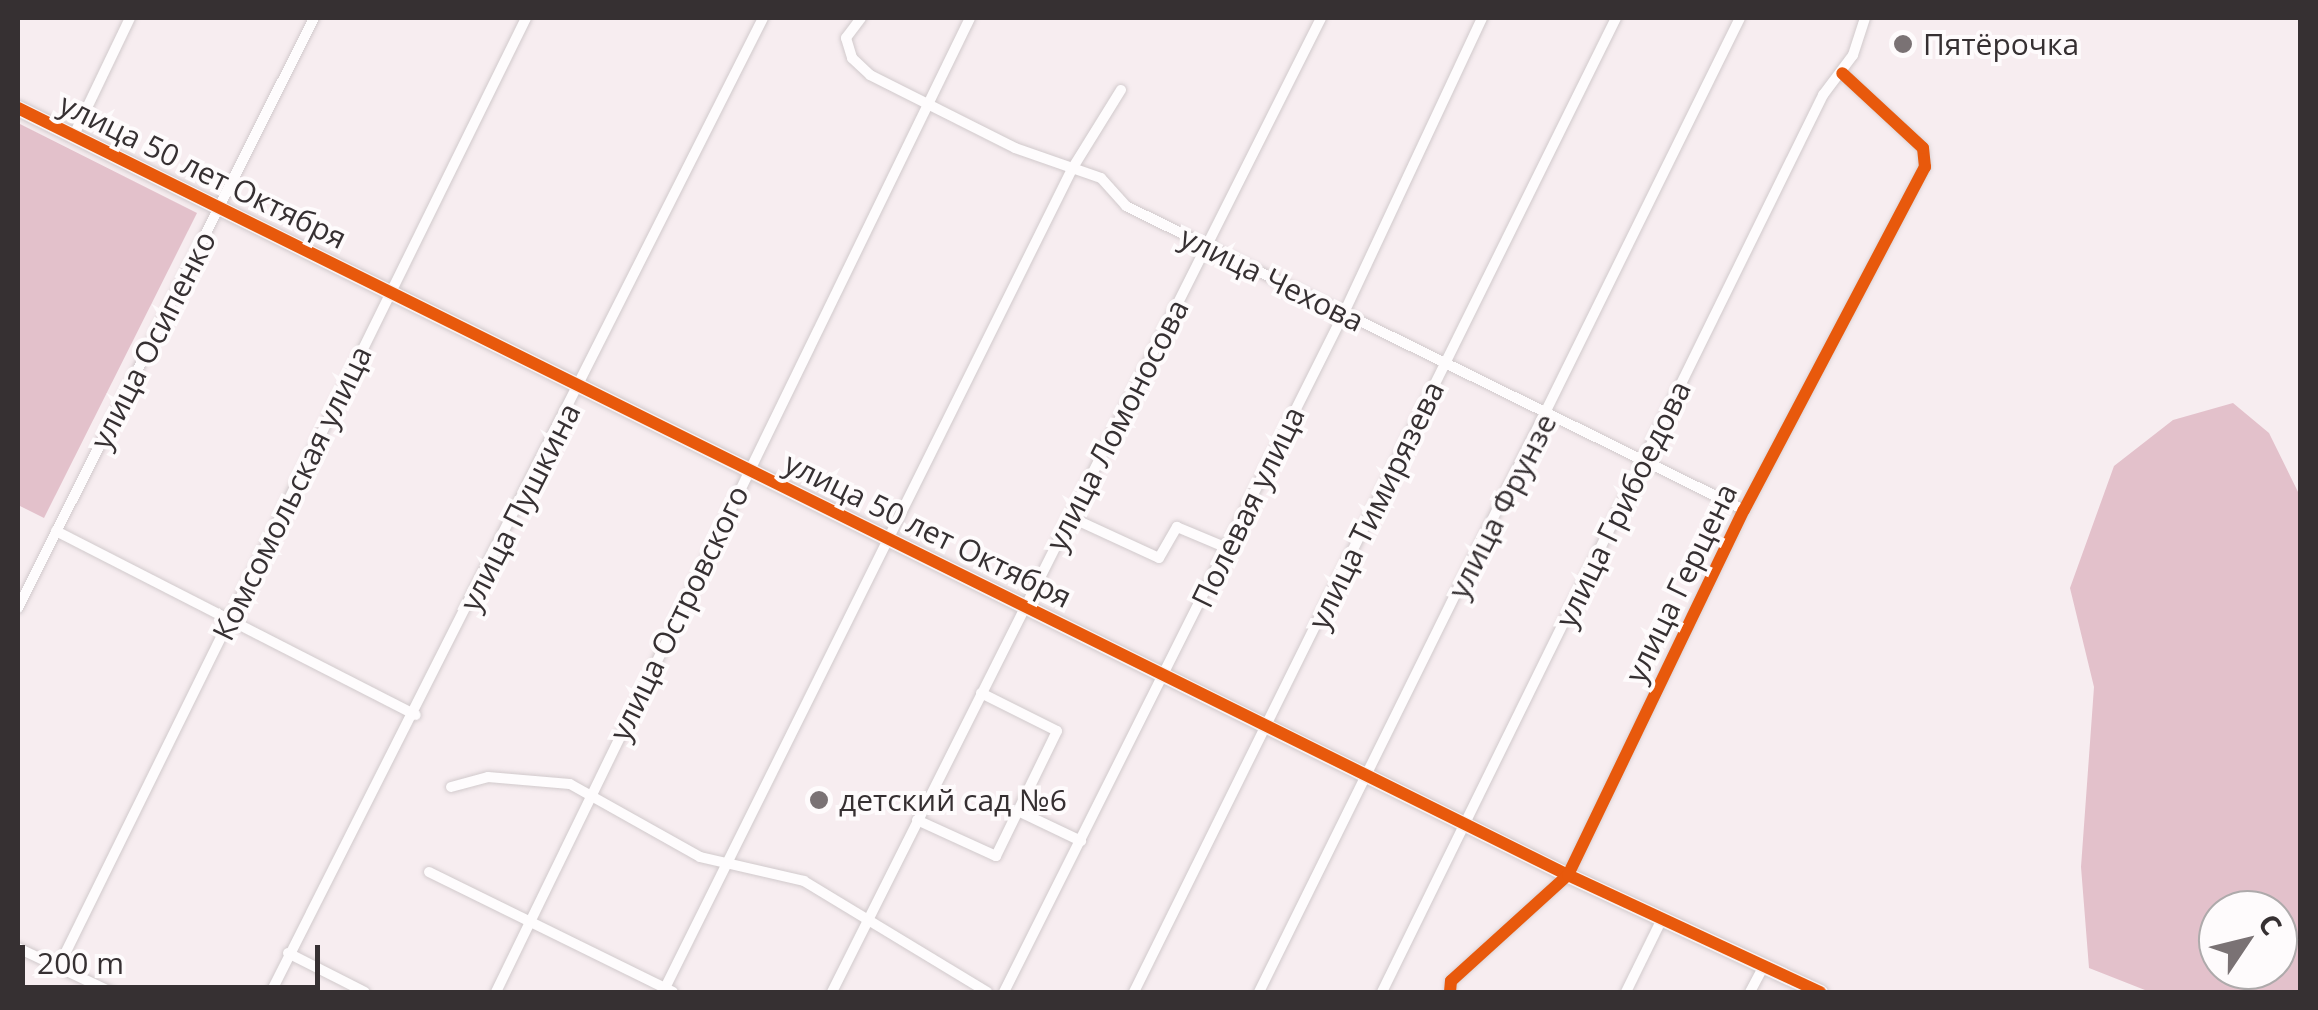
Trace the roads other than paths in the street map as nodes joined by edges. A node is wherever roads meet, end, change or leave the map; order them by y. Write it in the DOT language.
graph roads {
  1 [pos="130,18"];
  2 [pos="314,18"];
  3 [pos="526,18"];
  4 [pos="763,18"];
  5 [pos="861,18"];
  6 [pos="970,18"];
  7 [pos="1321,18"];
  8 [pos="1482,18"];
  9 [pos="1616,18"];
  10 [pos="1740,18"];
  11 [pos="1865,18"];
  12 [pos="1842,73"];
  13 [pos="1121,90"];
  14 [pos="928,104"];
  15 [pos="18,108"];
  16 [pos="73,137"];
  17 [pos="1072,170"];
  18 [pos="221,208"];
  19 [pos="1207,246"];
  20 [pos="393,290"];
  21 [pos="1343,314"];
  22 [pos="1445,363"];
  23 [pos="580,386"];
  24 [pos="1550,411"];
  25 [pos="1644,461"];
  26 [pos="750,471"];
  27 [pos="1744,510"];
  28 [pos="1070,517"];
  29 [pos="56,532"];
  30 [pos="888,538"];
  31 [pos="1228,548"];
  32 [pos="1025,606"];
  33 [pos="18,608"];
  34 [pos="228,621"];
  35 [pos="1165,674"];
  36 [pos="981,694"];
  37 [pos="416,715"];
  38 [pos="1268,725"];
  39 [pos="1367,774"];
  40 [pos="452,786"];
  41 [pos="590,794"];
  42 [pos="1018,811"];
  43 [pos="917,820"];
  44 [pos="1467,824"];
  45 [pos="1081,841"];
  46 [pos="726,861"];
  47 [pos="429,872"];
  48 [pos="1568,875"];
  49 [pos="530,920"];
  50 [pos="866,920"];
  51 [pos="1661,920"];
  52 [pos="18,948"];
  53 [pos="288,954"];
  54 [pos="1764,966"];
  55 [pos="58,968"];
  56 [pos="1451,986"];
  57 [pos="667,991"];
  58 [pos="111,992"];
  59 [pos="271,992"];
  60 [pos="365,992"];
  61 [pos="496,992"];
  62 [pos="832,992"];
  63 [pos="987,992"];
  64 [pos="1004,992"];
  65 [pos="1134,992"];
  66 [pos="1259,992"];
  67 [pos="1382,992"];
  68 [pos="1442,992"];
  69 [pos="1626,992"];
  70 [pos="1750,992"];
  71 [pos="1820,992"];
  1 -- 16 [label="street"];
  2 -- 18 [label="street, улица Осипенко"];
  3 -- 20 [label="street, Комсомольская улица"];
  4 -- 23 [label="street, улица Пушкина"];
  5 -- 14 [label="street, улица Чехова"];
  6 -- 14 [label="street, улица Островского"];
  7 -- 19 [label="street, улица Ломоносова"];
  8 -- 21 [label="street, Полевая улица"];
  9 -- 22 [label="street, улица Тимирязева"];
  10 -- 24 [label="street, улица Фрунзе"];
  11 -- 12 [label="street, улица Грибоедова"];
  12 -- 25 [label="street, улица Грибоедова"];
  12 -- 27 [label="street, улица Герцена"];
  13 -- 17 [label="street"];
  14 -- 17 [label="street, улица Чехова"];
  14 -- 26 [label="street, улица Островского"];
  15 -- 16 [label="street, улица 50 лет Октября"];
  16 -- 18 [label="street, улица 50 лет Октября"];
  17 -- 19 [label="street, улица Чехова"];
  17 -- 30 [label="street"];
  18 -- 20 [label="street, улица 50 лет Октября"];
  18 -- 29 [label="street, улица Осипенко"];
  19 -- 21 [label="street, улица Чехова"];
  19 -- 28 [label="street, улица Ломоносова"];
  20 -- 23 [label="street, улица 50 лет Октября"];
  20 -- 34 [label="street, Комсомольская улица"];
  21 -- 22 [label="street, улица Чехова"];
  21 -- 31 [label="street, Полевая улица"];
  22 -- 24 [label="street, улица Чехова"];
  22 -- 38 [label="street, улица Тимирязева"];
  23 -- 26 [label="street, улица 50 лет Октября"];
  23 -- 37 [label="street, улица Пушкина"];
  24 -- 25 [label="street, улица Чехова"];
  24 -- 39 [label="street, улица Фрунзе"];
  25 -- 27 [label="street, улица Чехова"];
  25 -- 44 [label="street, улица Грибоедова"];
  26 -- 30 [label="street, улица 50 лет Октября"];
  26 -- 41 [label="street, улица Островского"];
  27 -- 48 [label="street, улица Герцена"];
  28 -- 31 [label="street"];
  28 -- 32 [label="street, улица Ломоносова"];
  29 -- 33 [label="street, улица Осипенко"];
  29 -- 34 [label="street"];
  30 -- 32 [label="street, улица 50 лет Октября"];
  30 -- 46 [label="street"];
  31 -- 35 [label="street, Полевая улица"];
  32 -- 35 [label="street, улица 50 лет Октября"];
  32 -- 36 [label="street, улица Ломоносова"];
  34 -- 37 [label="street"];
  34 -- 55 [label="street, Комсомольская улица"];
  35 -- 38 [label="street, улица 50 лет Октября"];
  35 -- 45 [label="street, Полевая улица"];
  36 -- 42 [label="street"];
  36 -- 43 [label="street, улица Ломоносова"];
  37 -- 53 [label="street, улица Пушкина"];
  38 -- 39 [label="street, улица 50 лет Октября"];
  38 -- 65 [label="street, улица Тимирязева"];
  39 -- 44 [label="street, улица 50 лет Октября"];
  39 -- 66 [label="street, улица Фрунзе"];
  40 -- 41 [label="street"];
  41 -- 46 [label="street"];
  41 -- 49 [label="street, улица Островского"];
  42 -- 43 [label="street"];
  42 -- 45 [label="street"];
  43 -- 50 [label="street, улица Ломоносова"];
  44 -- 48 [label="street, улица 50 лет Октября"];
  44 -- 67 [label="street, улица Грибоедова"];
  45 -- 64 [label="street, Полевая улица"];
  46 -- 50 [label="street"];
  46 -- 57 [label="street"];
  47 -- 49 [label="street"];
  48 -- 51 [label="street, улица 50 лет Октября"];
  48 -- 56 [label="street, улица Герцена"];
  49 -- 57 [label="street"];
  49 -- 61 [label="street, улица Островского"];
  50 -- 62 [label="street, улица Ломоносова"];
  50 -- 63 [label="street"];
  51 -- 54 [label="street, улица 50 лет Октября"];
  51 -- 69 [label="street"];
  52 -- 55 [label="street"];
  53 -- 59 [label="street, улица Пушкина"];
  53 -- 60 [label="street"];
  54 -- 70 [label="street"];
  54 -- 71 [label="street, улица 50 лет Октября"];
  55 -- 58 [label="street"];
  56 -- 68 [label="street, улица Герцена"];
}
